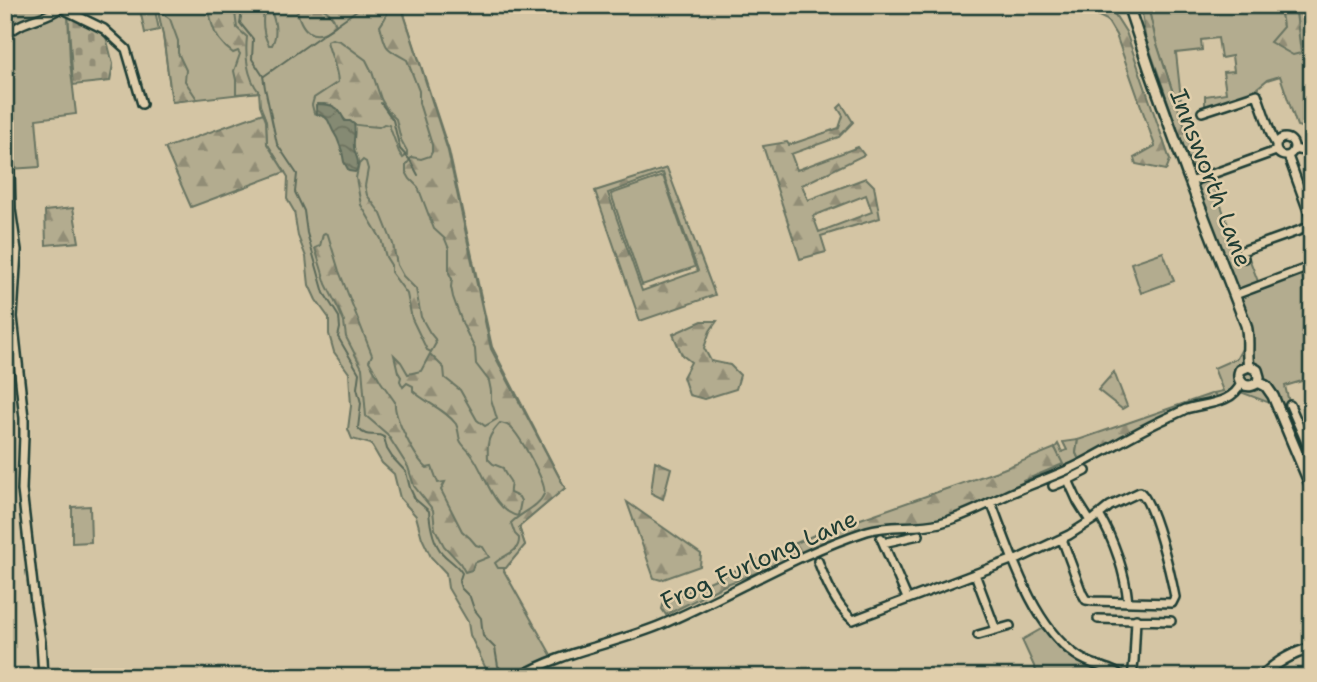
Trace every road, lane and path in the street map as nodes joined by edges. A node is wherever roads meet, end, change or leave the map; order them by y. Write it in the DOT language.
graph roads {
  1 [pos="1128,5"];
  2 [pos="62,7"];
  3 [pos="5,36"];
  4 [pos="142,104"];
  5 [pos="1202,112"];
  6 [pos="5,135"];
  7 [pos="1276,147"];
  8 [pos="1291,153"];
  9 [pos="1312,153"];
  10 [pos="1191,182"];
  11 [pos="1312,224"];
  12 [pos="1244,258"];
  13 [pos="1312,266"];
  14 [pos="1235,295"];
  15 [pos="1249,366"];
  16 [pos="1258,382"];
  17 [pos="1241,383"];
  18 [pos="1290,405"];
  19 [pos="1312,456"];
  20 [pos="1086,471"];
  21 [pos="1068,480"];
  22 [pos="1053,486"];
  23 [pos="1312,489"];
  24 [pos="991,502"];
  25 [pos="1099,515"];
  26 [pos="1090,521"];
  27 [pos="919,535"];
  28 [pos="1062,539"];
  29 [pos="1014,560"];
  30 [pos="818,561"];
  31 [pos="975,574"];
  32 [pos="907,598"];
  33 [pos="1128,601"];
  34 [pos="1098,619"];
  35 [pos="1136,619"];
  36 [pos="1171,621"];
  37 [pos="1010,626"];
  38 [pos="996,630"];
  39 [pos="978,635"];
  40 [pos="1312,648"];
  41 [pos="43,677"];
  42 [pos="519,677"];
  43 [pos="1125,677"];
  44 [pos="1132,677"];
  45 [pos="1262,677"];
  1 -- 10 [label="street, Innsworth Lane"];
  2 -- 3 [label="street"];
  2 -- 4 [label="street"];
  5 -- 7 [label="street"];
  6 -- 41 [label="street"];
  7 -- 8 [label="street"];
  7 -- 8 [label="street"];
  7 -- 10 [label="street"];
  8 -- 9 [label="street"];
  8 -- 11 [label="street"];
  10 -- 14 [label="street, Innsworth Lane"];
  11 -- 12 [label="street"];
  13 -- 14 [label="street"];
  14 -- 15 [label="street, Innsworth Lane"];
  15 -- 16 [label="street"];
  15 -- 17 [label="street"];
  16 -- 17 [label="street"];
  16 -- 23 [label="street"];
  17 -- 24 [label="street, Frog Furlong Lane"];
  18 -- 19 [label="street"];
  20 -- 21 [label="street"];
  21 -- 22 [label="street"];
  21 -- 26 [label="street"];
  24 -- 29 [label="street"];
  24 -- 42 [label="street, Frog Furlong Lane"];
  25 -- 26 [label="street"];
  25 -- 33 [label="street"];
  25 -- 33 [label="street"];
  26 -- 28 [label="street"];
  27 -- 32 [label="street"];
  28 -- 29 [label="street"];
  28 -- 33 [label="street"];
  29 -- 31 [label="street"];
  29 -- 43 [label="street"];
  30 -- 32 [label="street"];
  31 -- 32 [label="street"];
  31 -- 38 [label="street"];
  34 -- 35 [label="street"];
  35 -- 36 [label="street"];
  35 -- 44 [label="street"];
  37 -- 38 [label="street"];
  38 -- 39 [label="street"];
  40 -- 45 [label="street"];
}
